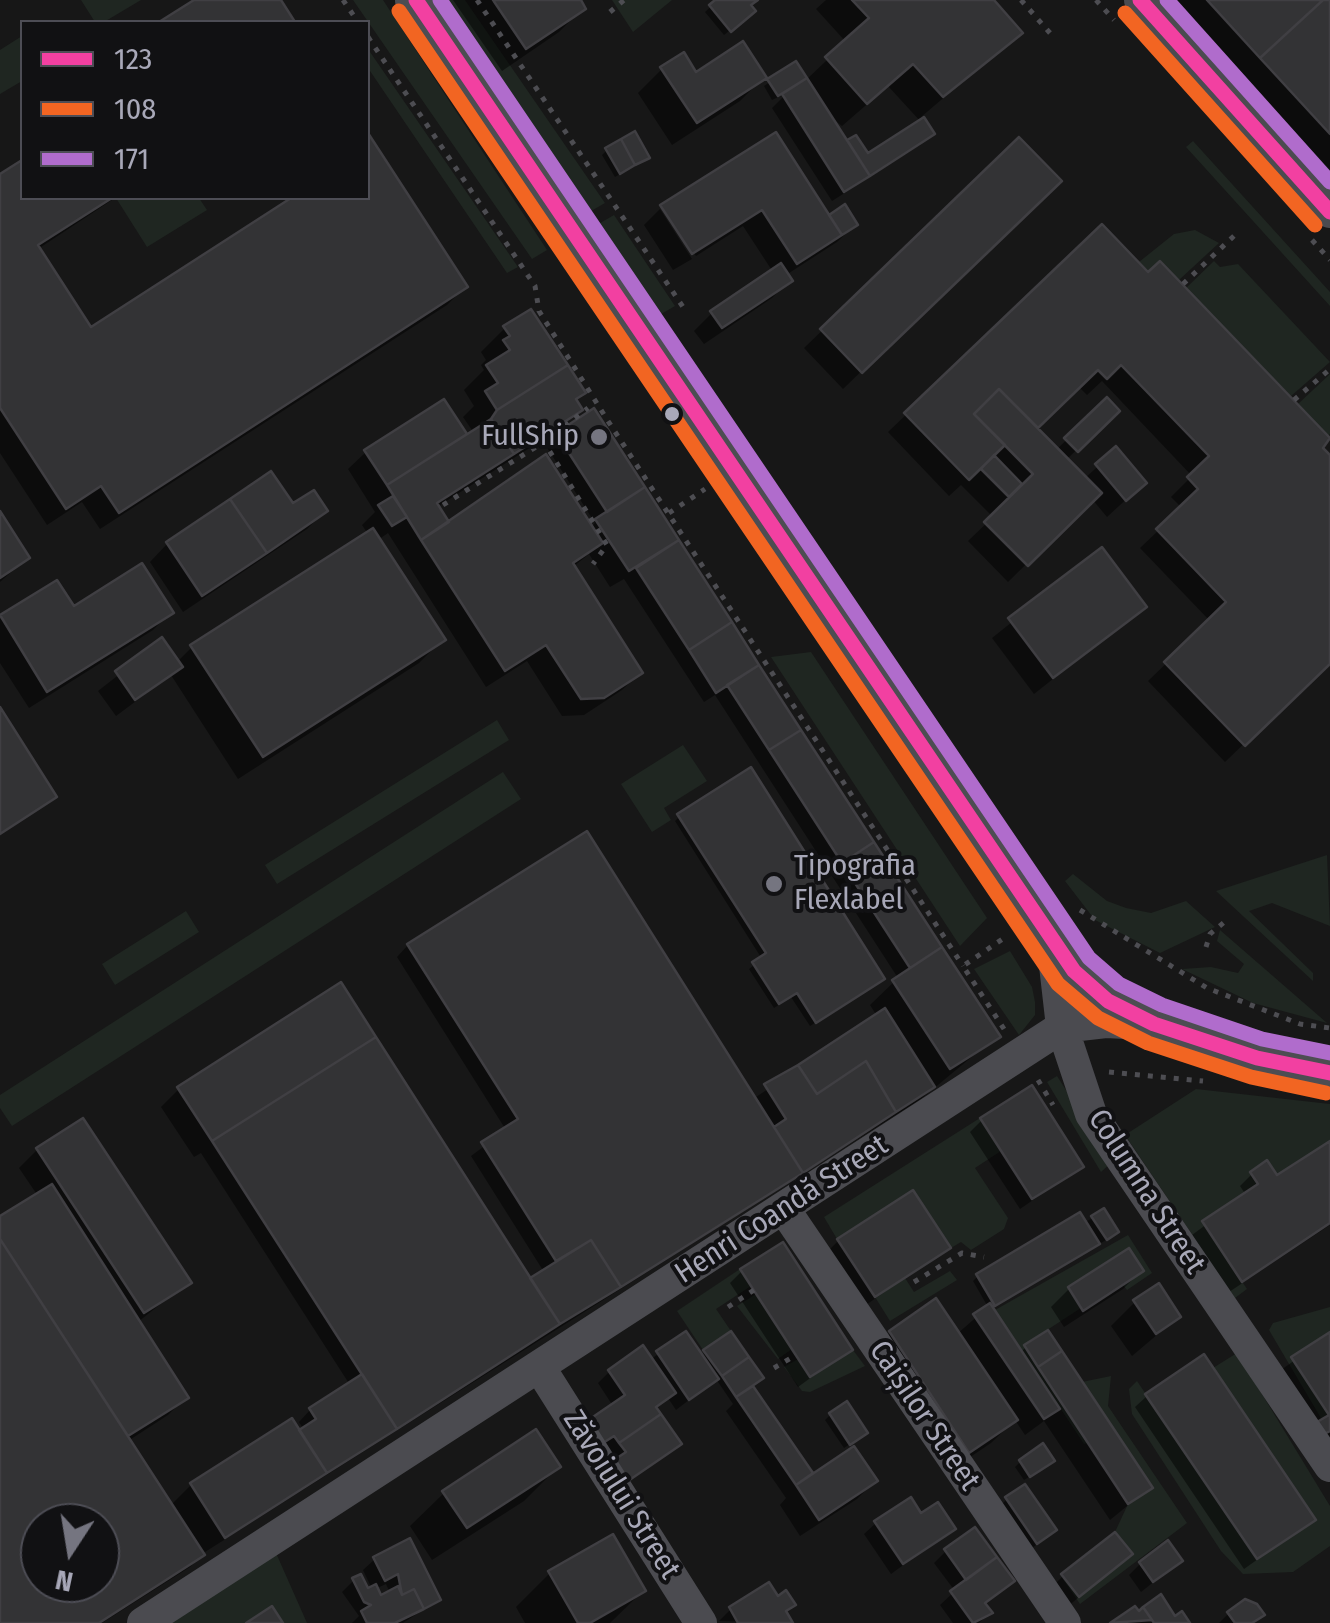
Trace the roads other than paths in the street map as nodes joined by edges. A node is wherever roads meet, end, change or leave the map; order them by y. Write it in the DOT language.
graph roads {
  1 [pos="416,0"];
  2 [pos="1140,0"];
  3 [pos="1330,212"];
  4 [pos="1044,928"];
  5 [pos="1154,1024"];
  6 [pos="1062,1027"];
  7 [pos="1330,1073"];
  8 [pos="784,1209"];
  9 [pos="540,1368"];
  10 [pos="1330,1466"];
  11 [pos="143,1623"];
  12 [pos="702,1623"];
  13 [pos="1065,1623"];
  1 -- 4 [label="main road, Columna Street"];
  2 -- 3 [label="street"];
  4 -- 5 [label="main road"];
  4 -- 6 [label="street, Columna Street"];
  5 -- 6 [label="street, Henri Coandă Street"];
  5 -- 7 [label="main road, Henri Coandă Street"];
  6 -- 8 [label="street, Henri Coandă Street"];
  6 -- 10 [label="street, Columna Street"];
  8 -- 9 [label="street, Henri Coandă Street"];
  8 -- 13 [label="street, Caișilor Street"];
  9 -- 11 [label="street, Henri Coandă Street"];
  9 -- 12 [label="street, Zăvoiului Street"];
}
